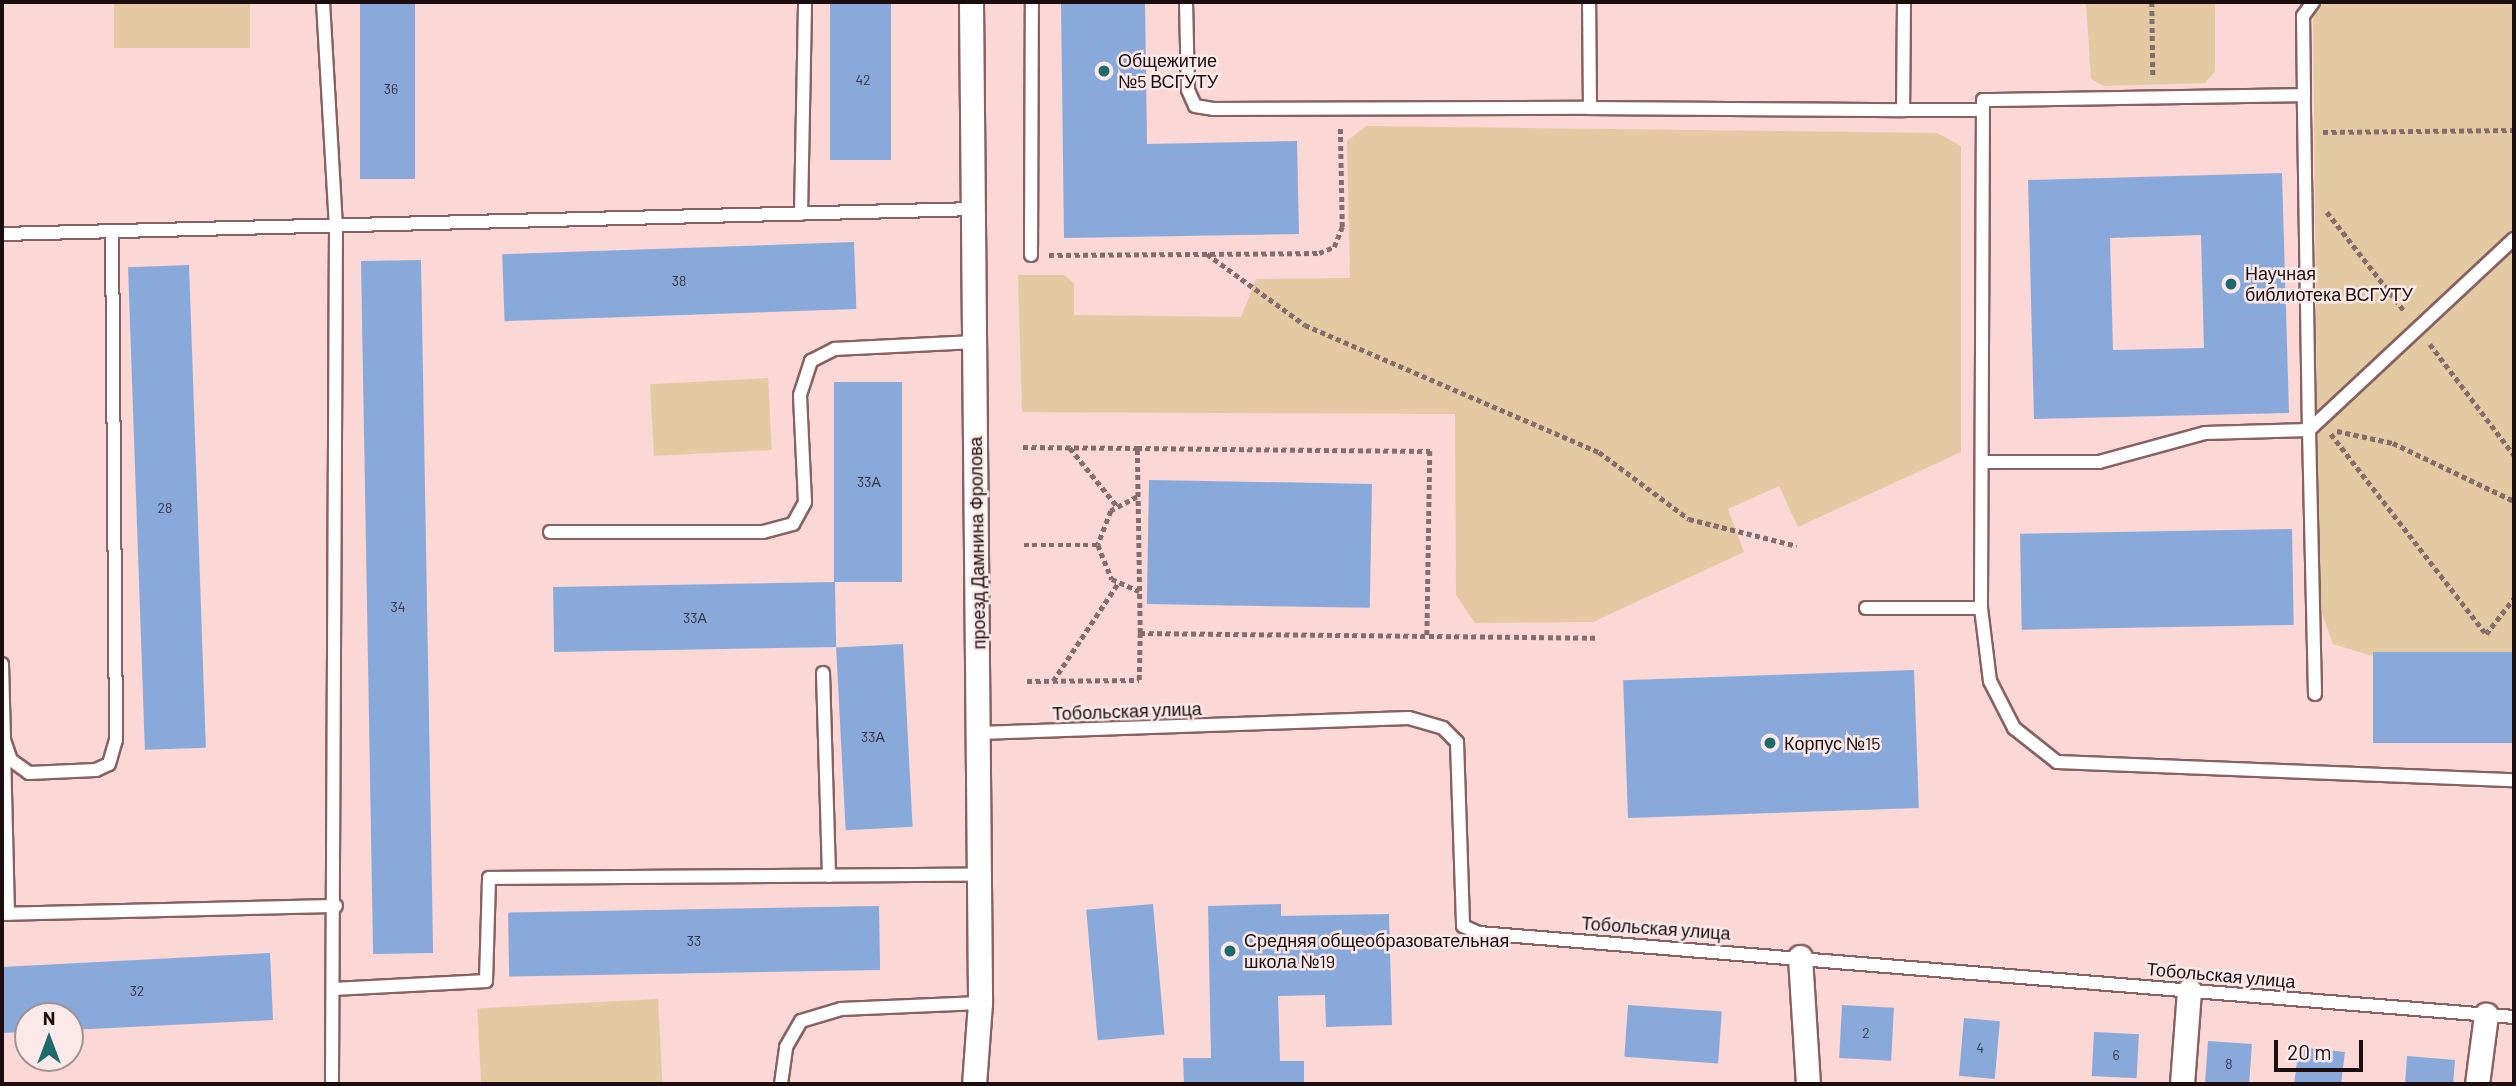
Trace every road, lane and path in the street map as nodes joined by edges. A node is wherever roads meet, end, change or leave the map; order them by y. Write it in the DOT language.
graph roads {
  1 [pos="323,2"];
  2 [pos="805,2"];
  3 [pos="971,2"];
  4 [pos="1032,2"];
  5 [pos="1186,2"];
  6 [pos="1589,2"];
  7 [pos="1904,2"];
  8 [pos="2313,2"];
  9 [pos="2151,3"];
  10 [pos="2304,94"];
  11 [pos="2153,96"];
  12 [pos="1340,106"];
  13 [pos="1590,108"];
  14 [pos="1903,110"];
  15 [pos="1979,110"];
  16 [pos="2514,130"];
  17 [pos="2305,132"];
  18 [pos="974,209"];
  19 [pos="801,214"];
  20 [pos="336,228"];
  21 [pos="112,232"];
  22 [pos="2,233"];
  23 [pos="2514,239"];
  24 [pos="1206,254"];
  25 [pos="1031,255"];
  26 [pos="974,342"];
  27 [pos="2309,430"];
  28 [pos="2328,431"];
  29 [pos="1023,447"];
  30 [pos="1069,448"];
  31 [pos="1137,448"];
  32 [pos="1984,461"];
  33 [pos="1138,497"];
  34 [pos="2514,501"];
  35 [pos="1117,506"];
  36 [pos="550,532"];
  37 [pos="1024,545"];
  38 [pos="1098,545"];
  39 [pos="1797,546"];
  40 [pos="1118,583"];
  41 [pos="1139,591"];
  42 [pos="2514,598"];
  43 [pos="1866,608"];
  44 [pos="1981,608"];
  45 [pos="1140,634"];
  46 [pos="1427,636"];
  47 [pos="1595,638"];
  48 [pos="2,664"];
  49 [pos="822,673"];
  50 [pos="1027,681"];
  51 [pos="1053,681"];
  52 [pos="2315,694"];
  53 [pos="979,733"];
  54 [pos="4,740"];
  55 [pos="2514,780"];
  56 [pos="980,875"];
  57 [pos="829,876"];
  58 [pos="336,906"];
  59 [pos="5,914"];
  60 [pos="1800,957"];
  61 [pos="334,989"];
  62 [pos="2189,990"];
  63 [pos="980,1003"];
  64 [pos="2486,1015"];
  65 [pos="2514,1017"];
  66 [pos="332,1084"];
  67 [pos="781,1084"];
  68 [pos="974,1084"];
  69 [pos="1808,1084"];
  70 [pos="2182,1084"];
  71 [pos="2477,1084"];
  1 -- 20 [label="lane"];
  2 -- 19 [label="lane"];
  3 -- 18 [label="street, проезд Дамнина Фролова"];
  4 -- 25 [label="lane"];
  5 -- 12 [label="lane"];
  6 -- 13 [label="lane"];
  7 -- 14 [label="lane"];
  8 -- 10 [label="lane"];
  9 -- 11 [label="path"];
  10 -- 11 [label="lane"];
  10 -- 17 [label="lane"];
  11 -- 15 [label="lane"];
  12 -- 13 [label="lane"];
  12 -- 24 [label="path"];
  13 -- 14 [label="lane"];
  14 -- 15 [label="lane"];
  15 -- 32 [label="lane"];
  16 -- 17 [label="path"];
  17 -- 27 [label="lane"];
  18 -- 19 [label="lane"];
  18 -- 26 [label="street, проезд Дамнина Фролова"];
  19 -- 20 [label="lane"];
  20 -- 21 [label="lane"];
  20 -- 58 [label="lane"];
  21 -- 22 [label="lane"];
  21 -- 54 [label="lane"];
  23 -- 27 [label="lane"];
  24 -- 25 [label="path"];
  24 -- 39 [label="path"];
  26 -- 36 [label="lane"];
  26 -- 53 [label="street, проезд Дамнина Фролова"];
  27 -- 28 [label="path"];
  27 -- 32 [label="lane"];
  27 -- 52 [label="lane"];
  28 -- 34 [label="path"];
  28 -- 42 [label="path"];
  29 -- 30 [label="path"];
  30 -- 31 [label="path"];
  30 -- 35 [label="path"];
  31 -- 33 [label="path"];
  31 -- 46 [label="path"];
  32 -- 44 [label="lane"];
  33 -- 35 [label="path"];
  33 -- 41 [label="path"];
  35 -- 38 [label="path"];
  37 -- 38 [label="path"];
  38 -- 40 [label="path"];
  40 -- 41 [label="path"];
  40 -- 51 [label="path"];
  41 -- 45 [label="path"];
  43 -- 44 [label="lane"];
  44 -- 55 [label="lane"];
  45 -- 46 [label="path"];
  45 -- 51 [label="path"];
  46 -- 47 [label="path"];
  48 -- 54 [label="lane"];
  49 -- 57 [label="lane"];
  50 -- 51 [label="path"];
  53 -- 56 [label="street, проезд Дамнина Фролова"];
  53 -- 60 [label="lane, Тобольская улица"];
  54 -- 59 [label="lane"];
  56 -- 57 [label="lane"];
  56 -- 63 [label="street, проезд Дамнина Фролова"];
  57 -- 61 [label="lane"];
  58 -- 59 [label="lane"];
  58 -- 61 [label="lane"];
  60 -- 62 [label="lane, Тобольская улица"];
  60 -- 69 [label="street"];
  61 -- 66 [label="lane"];
  62 -- 64 [label="lane, Тобольская улица"];
  62 -- 70 [label="street"];
  63 -- 67 [label="lane"];
  63 -- 68 [label="street, проезд Дамнина Фролова"];
  64 -- 65 [label="lane, Тобольская улица"];
  64 -- 71 [label="street"];
}
